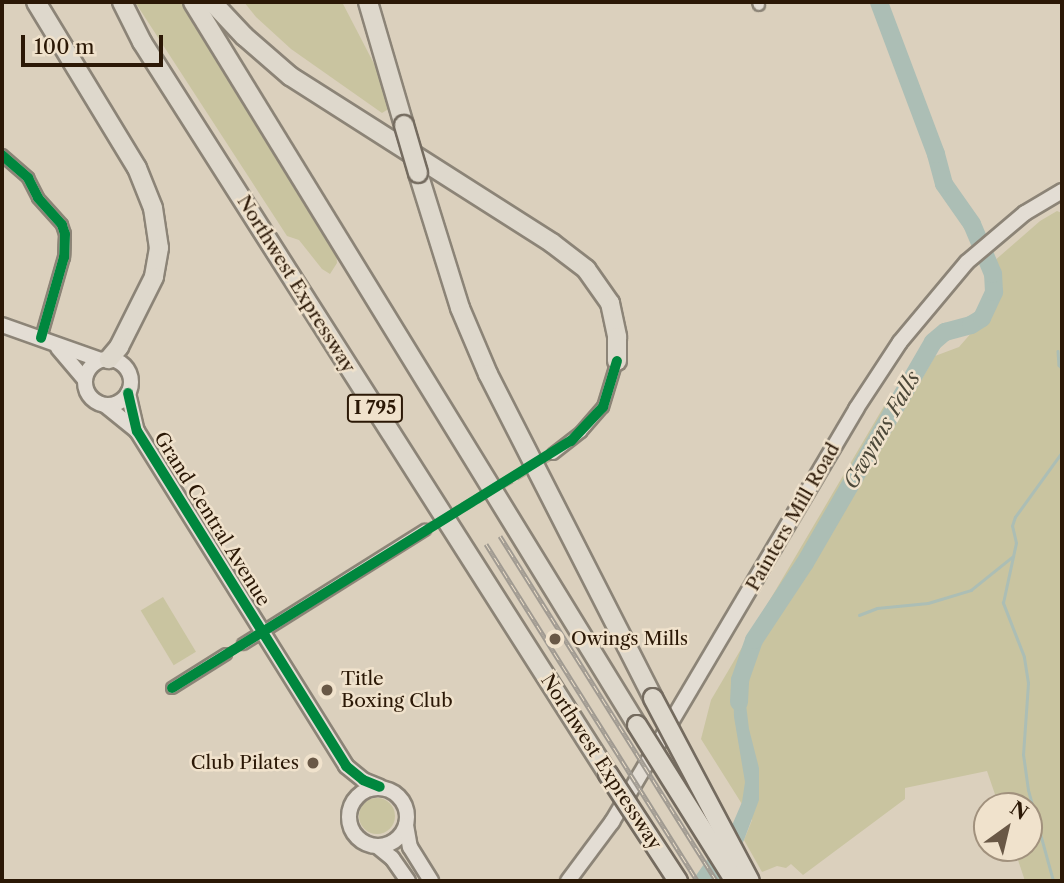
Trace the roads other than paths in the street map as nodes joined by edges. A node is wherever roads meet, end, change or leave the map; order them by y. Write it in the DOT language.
graph roads {
  1 [pos="36,2"];
  2 [pos="114,2"];
  3 [pos="122,2"];
  4 [pos="193,2"];
  5 [pos="212,2"];
  6 [pos="368,2"];
  7 [pos="142,42"];
  8 [pos="2,155"];
  9 [pos="1062,191"];
  10 [pos="2,325"];
  11 [pos="41,338"];
  12 [pos="54,344"];
  13 [pos="105,360"];
  14 [pos="618,361"];
  15 [pos="85,380"];
  16 [pos="128,393"];
  17 [pos="105,405"];
  18 [pos="137,430"];
  19 [pos="553,454"];
  20 [pos="425,530"];
  21 [pos="261,633"];
  22 [pos="243,644"];
  23 [pos="226,654"];
  24 [pos="172,688"];
  25 [pos="346,766"];
  26 [pos="380,787"];
  27 [pos="350,805"];
  28 [pos="406,825"];
  29 [pos="377,846"];
  30 [pos="408,881"];
  31 [pos="431,881"];
  32 [pos="568,881"];
  33 [pos="678,881"];
  34 [pos="735,881"];
  35 [pos="750,881"];
  1 -- 13 [label="highway"];
  2 -- 7 [label="highway"];
  3 -- 7 [label="highway, Northwest Expressway / I 795"];
  4 -- 34 [label="highway, I 795, bridge"];
  5 -- 14 [label="highway"];
  6 -- 35 [label="highway, bridge"];
  7 -- 33 [label="highway, Northwest Expressway / I 795, bridge"];
  8 -- 11 [label="street"];
  9 -- 32 [label="street, Painters Mill Road"];
  10 -- 11 [label="street, Grand Central Avenue"];
  11 -- 12 [label="street, Grand Central Avenue"];
  12 -- 13 [label="street, Grand Central Avenue"];
  12 -- 15 [label="street, Grand Central Avenue"];
  13 -- 15 [label="street"];
  13 -- 16 [label="street, Grand Central Avenue"];
  14 -- 19 [label="street"];
  15 -- 17 [label="street, Grand Central Avenue"];
  16 -- 17 [label="street"];
  16 -- 18 [label="street, Grand Central Avenue"];
  17 -- 18 [label="street, Grand Central Avenue"];
  18 -- 21 [label="street, Grand Central Avenue"];
  20 -- 21 [label="street"];
  21 -- 22 [label="street"];
  21 -- 25 [label="street, Grand Central Avenue"];
  23 -- 24 [label="street"];
  25 -- 26 [label="street, Grand Central Avenue"];
  25 -- 27 [label="street, Grand Central Avenue"];
  26 -- 27 [label="street"];
  26 -- 28 [label="street, Grand Central Avenue"];
  27 -- 29 [label="street, Grand Central Avenue"];
  28 -- 29 [label="street"];
  28 -- 31 [label="street, Grand Central Avenue"];
  29 -- 30 [label="street, Grand Central Avenue"];
}
